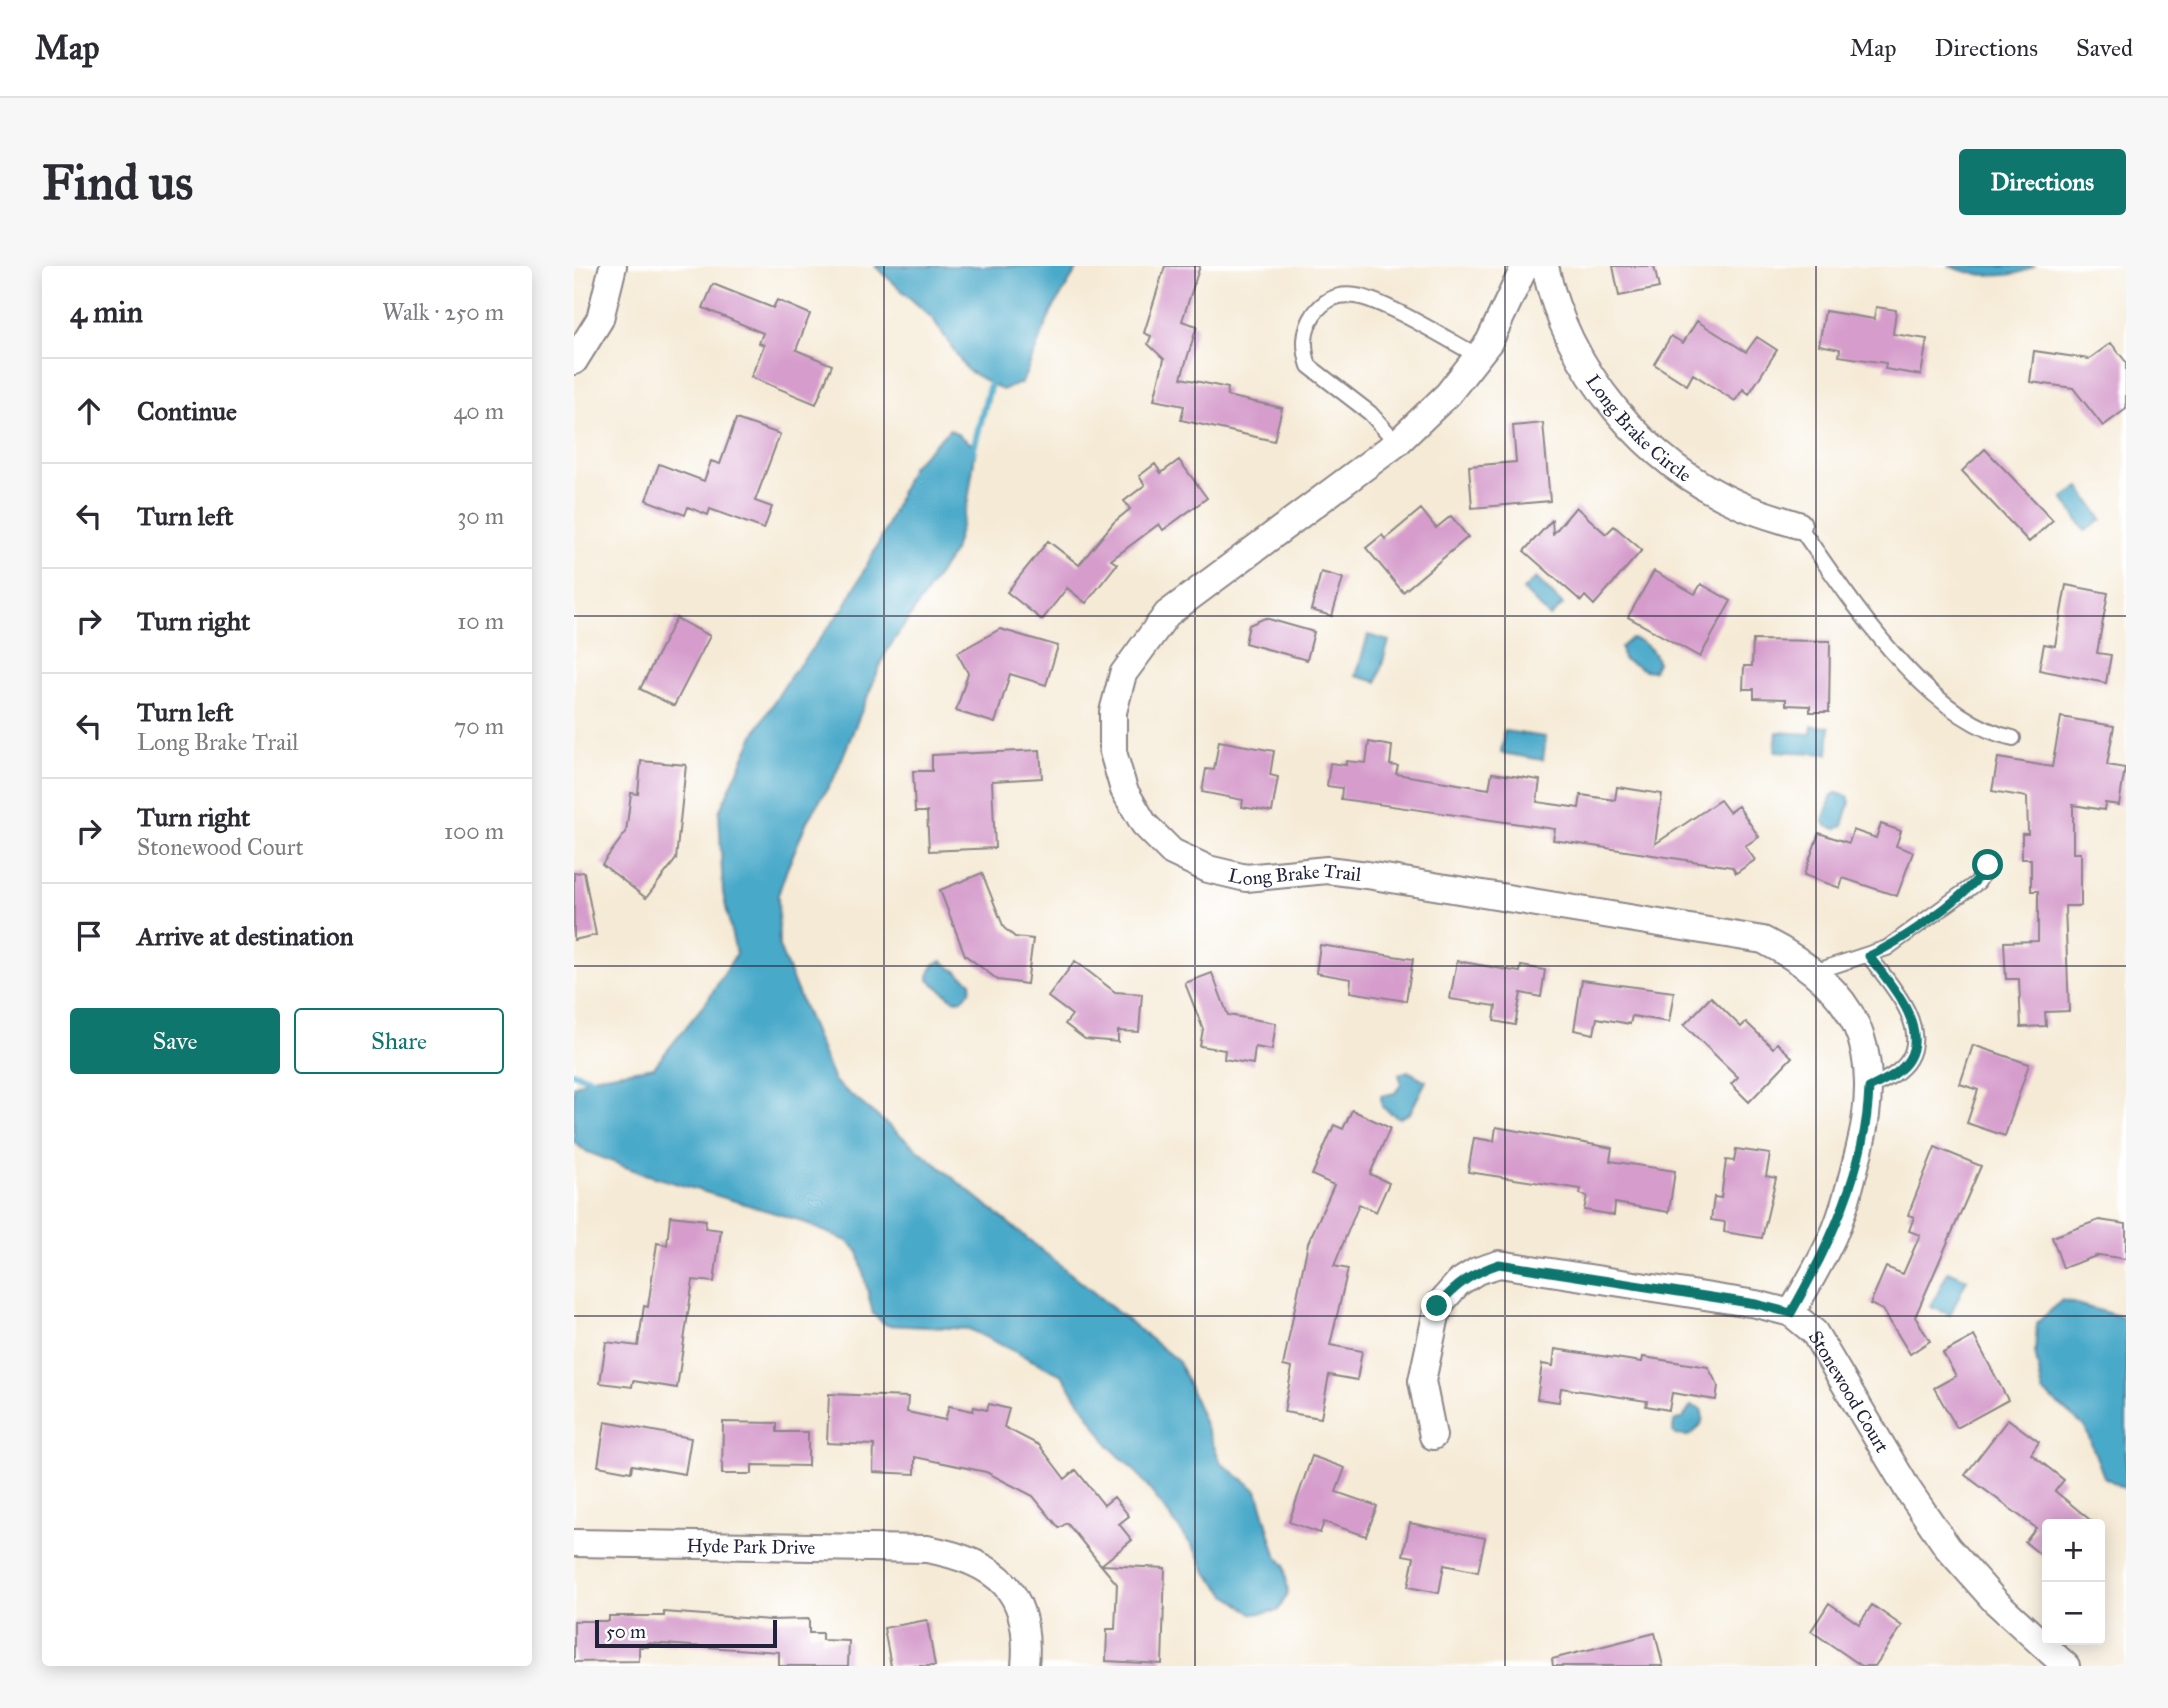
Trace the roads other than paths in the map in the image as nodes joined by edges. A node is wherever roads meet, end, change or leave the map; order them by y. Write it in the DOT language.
graph roads {
  1 [pos="613,266"];
  2 [pos="1525,266"];
  3 [pos="1545,266"];
  4 [pos="1478,356"];
  5 [pos="574,361"];
  6 [pos="1397,443"];
  7 [pos="1798,525"];
  8 [pos="2013,738"];
  9 [pos="1988,865"];
  10 [pos="1869,956"];
  11 [pos="1814,972"];
  12 [pos="1869,1088"];
  13 [pos="1791,1313"];
  14 [pos="1433,1436"];
  15 [pos="574,1543"];
  16 [pos="1025,1666"];
  17 [pos="2066,1666"];
  1 -- 5 [label="street"];
  2 -- 4 [label="street, Long Brake Trail"];
  3 -- 7 [label="street, Long Brake Circle"];
  4 -- 6 [label="street, Long Brake Trail"];
  4 -- 6 [label="lane"];
  6 -- 11 [label="street, Long Brake Trail"];
  7 -- 8 [label="lane"];
  9 -- 10 [label="lane"];
  10 -- 11 [label="lane"];
  10 -- 12 [label="lane"];
  11 -- 12 [label="street, Long Brake Trail"];
  12 -- 13 [label="street, Long Brake Trail"];
  13 -- 14 [label="street, Stonewood Court"];
  13 -- 17 [label="street, Stonewood Court"];
  15 -- 16 [label="street, Hyde Park Drive"];
}
